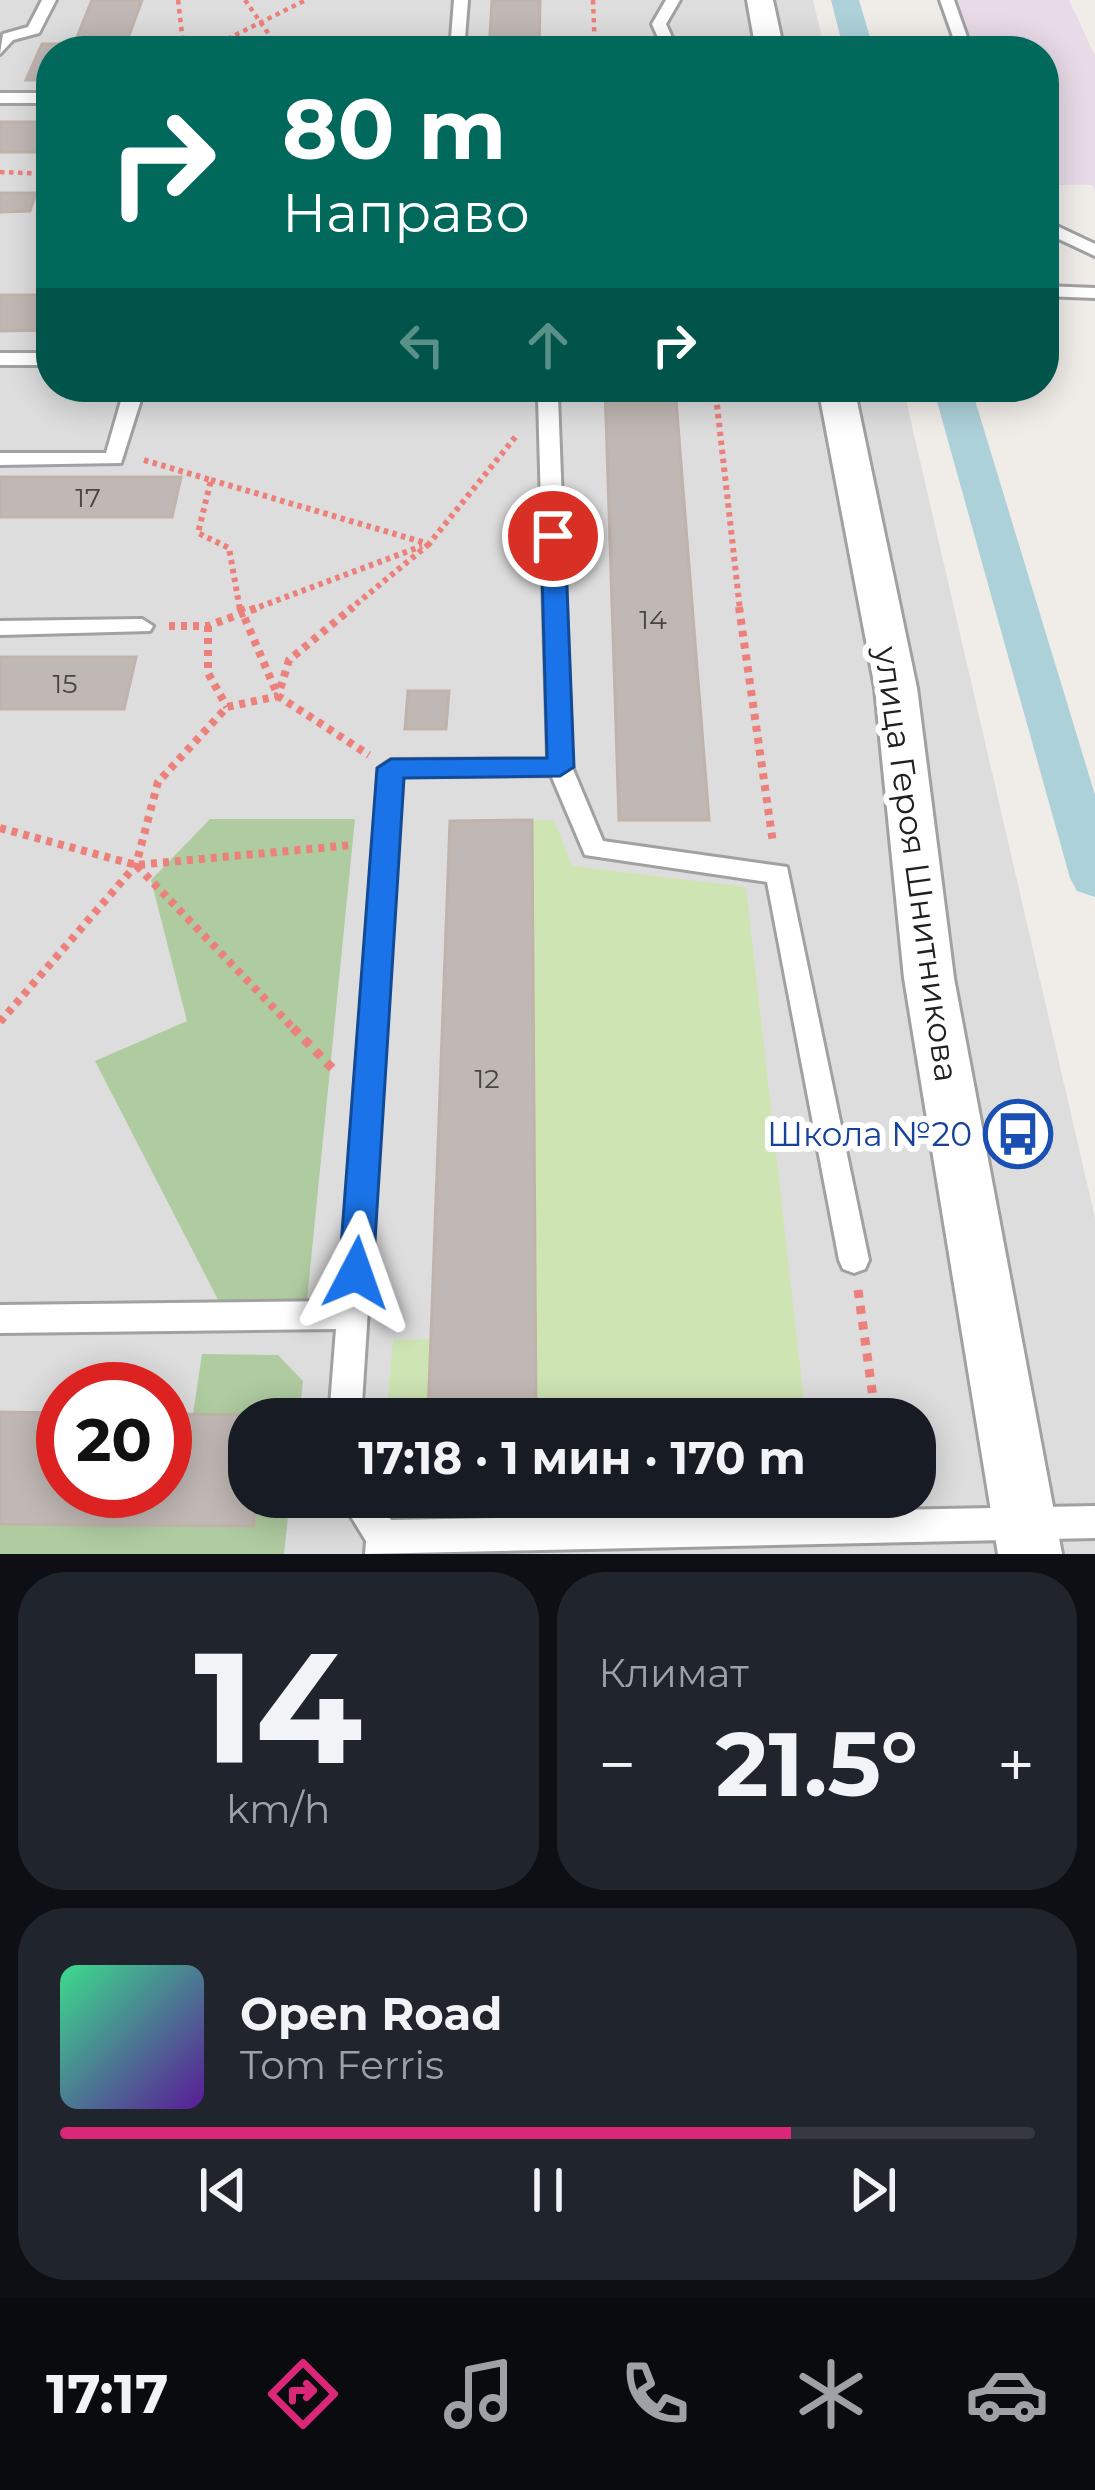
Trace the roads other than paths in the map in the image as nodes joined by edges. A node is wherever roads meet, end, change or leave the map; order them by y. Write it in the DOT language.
graph roads {
  1 [pos="49,0"];
  2 [pos="461,0"];
  3 [pos="673,0"];
  4 [pos="760,0"];
  5 [pos="947,0"];
  6 [pos="458,36"];
  7 [pos="664,36"];
  8 [pos="767,36"];
  9 [pos="960,36"];
  10 [pos="0,50"];
  11 [pos="0,98"];
  12 [pos="36,98"];
  13 [pos="1059,233"];
  14 [pos="1095,251"];
  15 [pos="1059,292"];
  16 [pos="1095,293"];
  17 [pos="0,359"];
  18 [pos="36,359"];
  19 [pos="131,402"];
  20 [pos="546,402"];
  21 [pos="839,402"];
  22 [pos="0,459"];
  23 [pos="142,626"];
  24 [pos="0,628"];
  25 [pos="560,767"];
  26 [pos="854,1260"];
  27 [pos="353,1315"];
  28 [pos="0,1319"];
  29 [pos="347,1398"];
  30 [pos="368,1518"];
  31 [pos="1095,1522"];
  32 [pos="1027,1538"];
  33 [pos="383,1546"];
  1 -- 10 [label="lane"];
  2 -- 6 [label="lane"];
  3 -- 7 [label="lane"];
  4 -- 8 [label="street"];
  5 -- 9 [label="lane"];
  11 -- 12 [label="lane"];
  13 -- 14 [label="lane"];
  15 -- 16 [label="lane"];
  17 -- 18 [label="lane"];
  19 -- 22 [label="lane"];
  20 -- 25 [label="lane"];
  21 -- 32 [label="street, улица Героя Шнитникова"];
  23 -- 24 [label="lane"];
  25 -- 26 [label="lane"];
  25 -- 27 [label="lane"];
  27 -- 28 [label="lane"];
  27 -- 29 [label="lane"];
  30 -- 33 [label="lane"];
  31 -- 32 [label="lane"];
  32 -- 33 [label="lane"];
}
